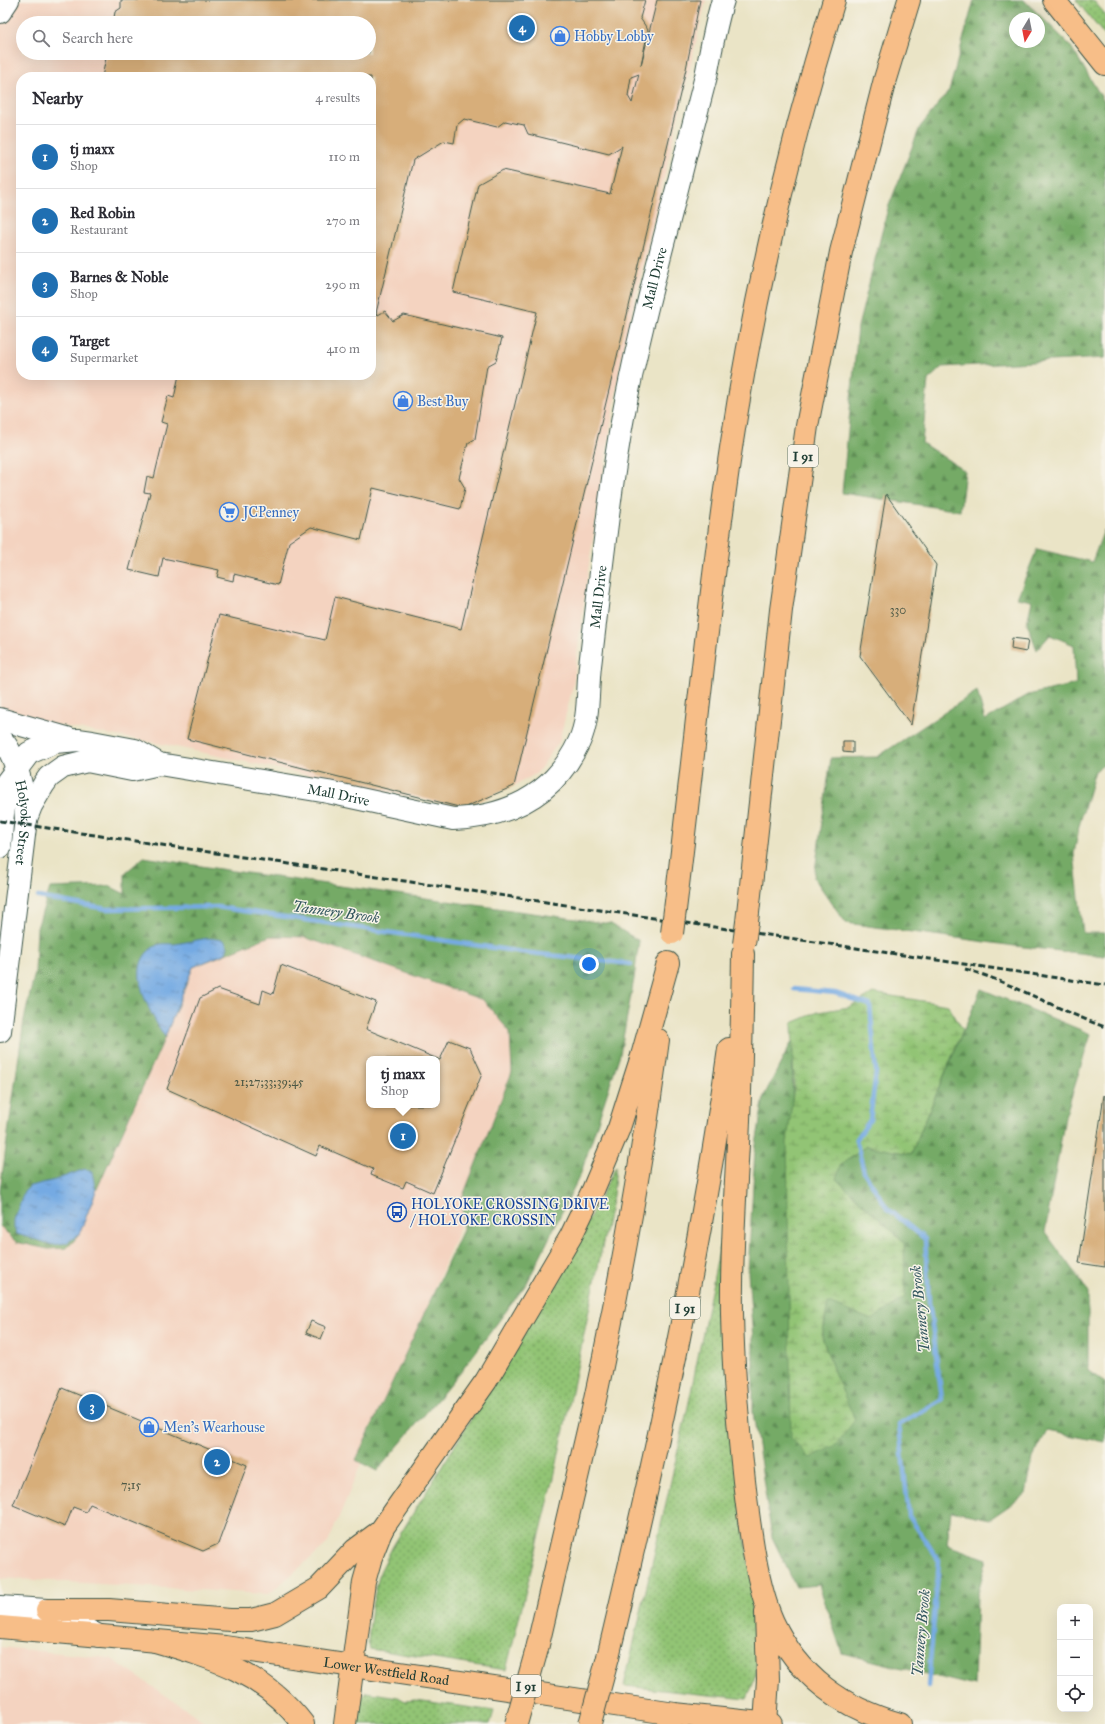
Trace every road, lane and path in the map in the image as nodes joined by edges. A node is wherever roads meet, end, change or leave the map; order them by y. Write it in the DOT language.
graph roads {
  1 [pos="8,0"];
  2 [pos="834,0"];
  3 [pos="909,0"];
  4 [pos="1054,0"];
  5 [pos="721,3"];
  6 [pos="0,12"];
  7 [pos="1105,64"];
  8 [pos="0,719"];
  9 [pos="0,738"];
  10 [pos="78,740"];
  11 [pos="87,761"];
  12 [pos="159,764"];
  13 [pos="8,768"];
  14 [pos="0,792"];
  15 [pos="26,819"];
  16 [pos="0,847"];
  17 [pos="744,949"];
  18 [pos="668,963"];
  19 [pos="0,1031"];
  20 [pos="382,1529"];
  21 [pos="765,1595"];
  22 [pos="0,1607"];
  23 [pos="47,1610"];
  24 [pos="0,1627"];
  25 [pos="99,1636"];
  26 [pos="155,1641"];
  27 [pos="353,1665"];
  28 [pos="302,1724"];
  29 [pos="345,1724"];
  30 [pos="516,1724"];
  31 [pos="590,1724"];
  32 [pos="765,1724"];
  33 [pos="771,1724"];
  34 [pos="900,1724"];
  1 -- 6 [label="street"];
  2 -- 18 [label="main road, I 91, bridge"];
  3 -- 17 [label="main road, I 91, bridge"];
  4 -- 7 [label="main road"];
  5 -- 12 [label="street, Mall Drive"];
  8 -- 10 [label="street"];
  9 -- 13 [label="street, Holyoke Street"];
  10 -- 12 [label="street, Mall Drive"];
  10 -- 13 [label="street, Mall Drive"];
  11 -- 12 [label="street, Mall Drive"];
  11 -- 13 [label="street"];
  11 -- 15 [label="street, Mall Drive"];
  13 -- 14 [label="street, Mall Drive"];
  13 -- 15 [label="street, Holyoke Street"];
  14 -- 16 [label="street, Holyoke Street"];
  15 -- 19 [label="street, Holyoke Street"];
  17 -- 21 [label="main road"];
  17 -- 31 [label="main road, I 91, bridge"];
  18 -- 20 [label="main road"];
  18 -- 30 [label="main road, I 91, bridge"];
  20 -- 23 [label="main road"];
  20 -- 27 [label="main road"];
  21 -- 32 [label="main road"];
  21 -- 34 [label="main road"];
  22 -- 23 [label="street"];
  23 -- 25 [label="street"];
  24 -- 25 [label="main road, Lower Westfield Road"];
  25 -- 26 [label="main road, Lower Westfield Road"];
  26 -- 27 [label="main road, Lower Westfield Road"];
  26 -- 28 [label="main road"];
  27 -- 29 [label="main road"];
  27 -- 32 [label="main road, Lower Westfield Road"];
  32 -- 33 [label="main road, Lower Westfield Road"];
}
